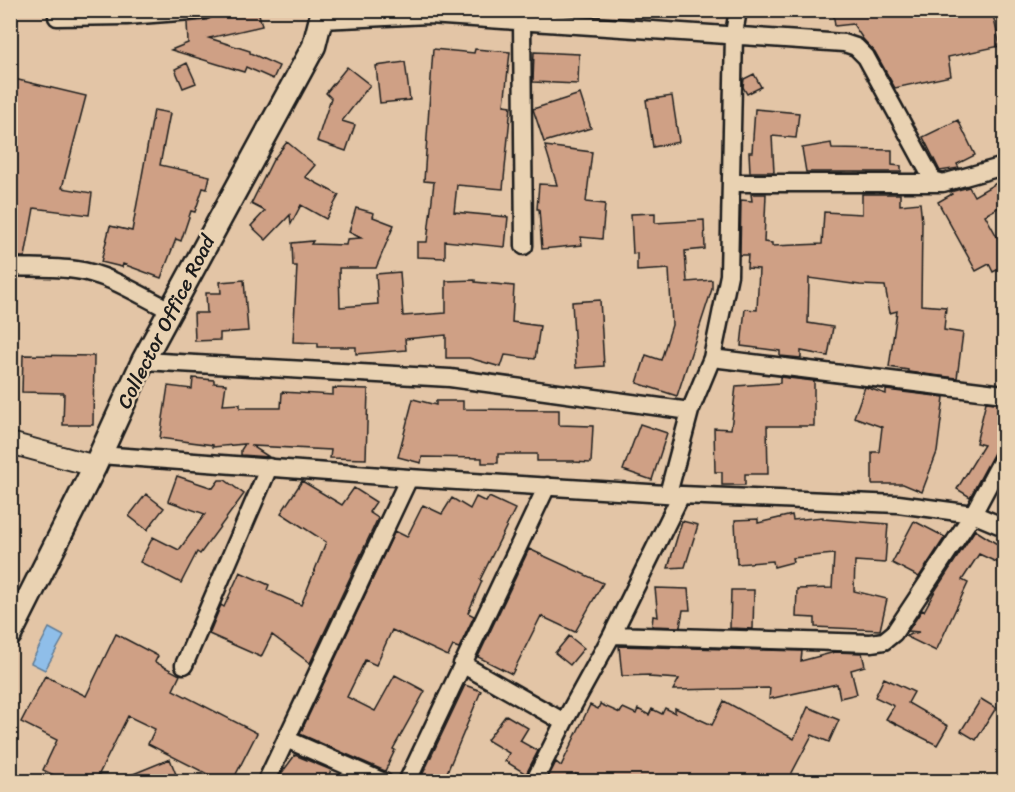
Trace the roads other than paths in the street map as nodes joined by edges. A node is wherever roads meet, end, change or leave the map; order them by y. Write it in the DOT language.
graph roads {
  1 [pos="205,10"];
  2 [pos="738,10"];
  3 [pos="322,15"];
  4 [pos="57,17"];
  5 [pos="522,21"];
  6 [pos="734,34"];
  7 [pos="1005,166"];
  8 [pos="732,183"];
  9 [pos="943,183"];
  10 [pos="524,246"];
  11 [pos="10,267"];
  12 [pos="170,310"];
  13 [pos="712,358"];
  14 [pos="143,361"];
  15 [pos="1005,394"];
  16 [pos="690,411"];
  17 [pos="10,443"];
  18 [pos="1005,456"];
  19 [pos="98,461"];
  20 [pos="269,467"];
  21 [pos="409,478"];
  22 [pos="547,486"];
  23 [pos="674,494"];
  24 [pos="973,514"];
  25 [pos="1005,527"];
  26 [pos="10,635"];
  27 [pos="612,635"];
  28 [pos="462,664"];
  29 [pos="184,665"];
  30 [pos="564,722"];
  31 [pos="286,739"];
  32 [pos="266,782"];
  33 [pos="384,782"];
  34 [pos="407,782"];
  35 [pos="534,782"];
  1 -- 4 [label="street"];
  2 -- 6 [label="street"];
  3 -- 5 [label="street"];
  3 -- 12 [label="main road, Collector Office Road"];
  5 -- 6 [label="street"];
  5 -- 10 [label="street"];
  6 -- 8 [label="street"];
  6 -- 9 [label="street"];
  7 -- 9 [label="street"];
  8 -- 9 [label="street"];
  8 -- 13 [label="street"];
  11 -- 12 [label="street"];
  12 -- 14 [label="main road, Collector Office Road"];
  13 -- 15 [label="street"];
  13 -- 16 [label="street"];
  14 -- 16 [label="street"];
  14 -- 19 [label="main road, Collector Office Road"];
  16 -- 23 [label="street"];
  17 -- 19 [label="street"];
  18 -- 24 [label="street"];
  19 -- 20 [label="street"];
  19 -- 26 [label="main road, Collector Office Road"];
  20 -- 21 [label="street"];
  20 -- 29 [label="street"];
  21 -- 22 [label="street"];
  21 -- 31 [label="street"];
  22 -- 23 [label="street"];
  22 -- 28 [label="street"];
  23 -- 24 [label="street"];
  23 -- 27 [label="street"];
  24 -- 25 [label="street"];
  24 -- 27 [label="street"];
  27 -- 30 [label="street"];
  28 -- 30 [label="street"];
  28 -- 34 [label="street"];
  30 -- 35 [label="street"];
  31 -- 32 [label="street"];
  31 -- 33 [label="street"];
}
